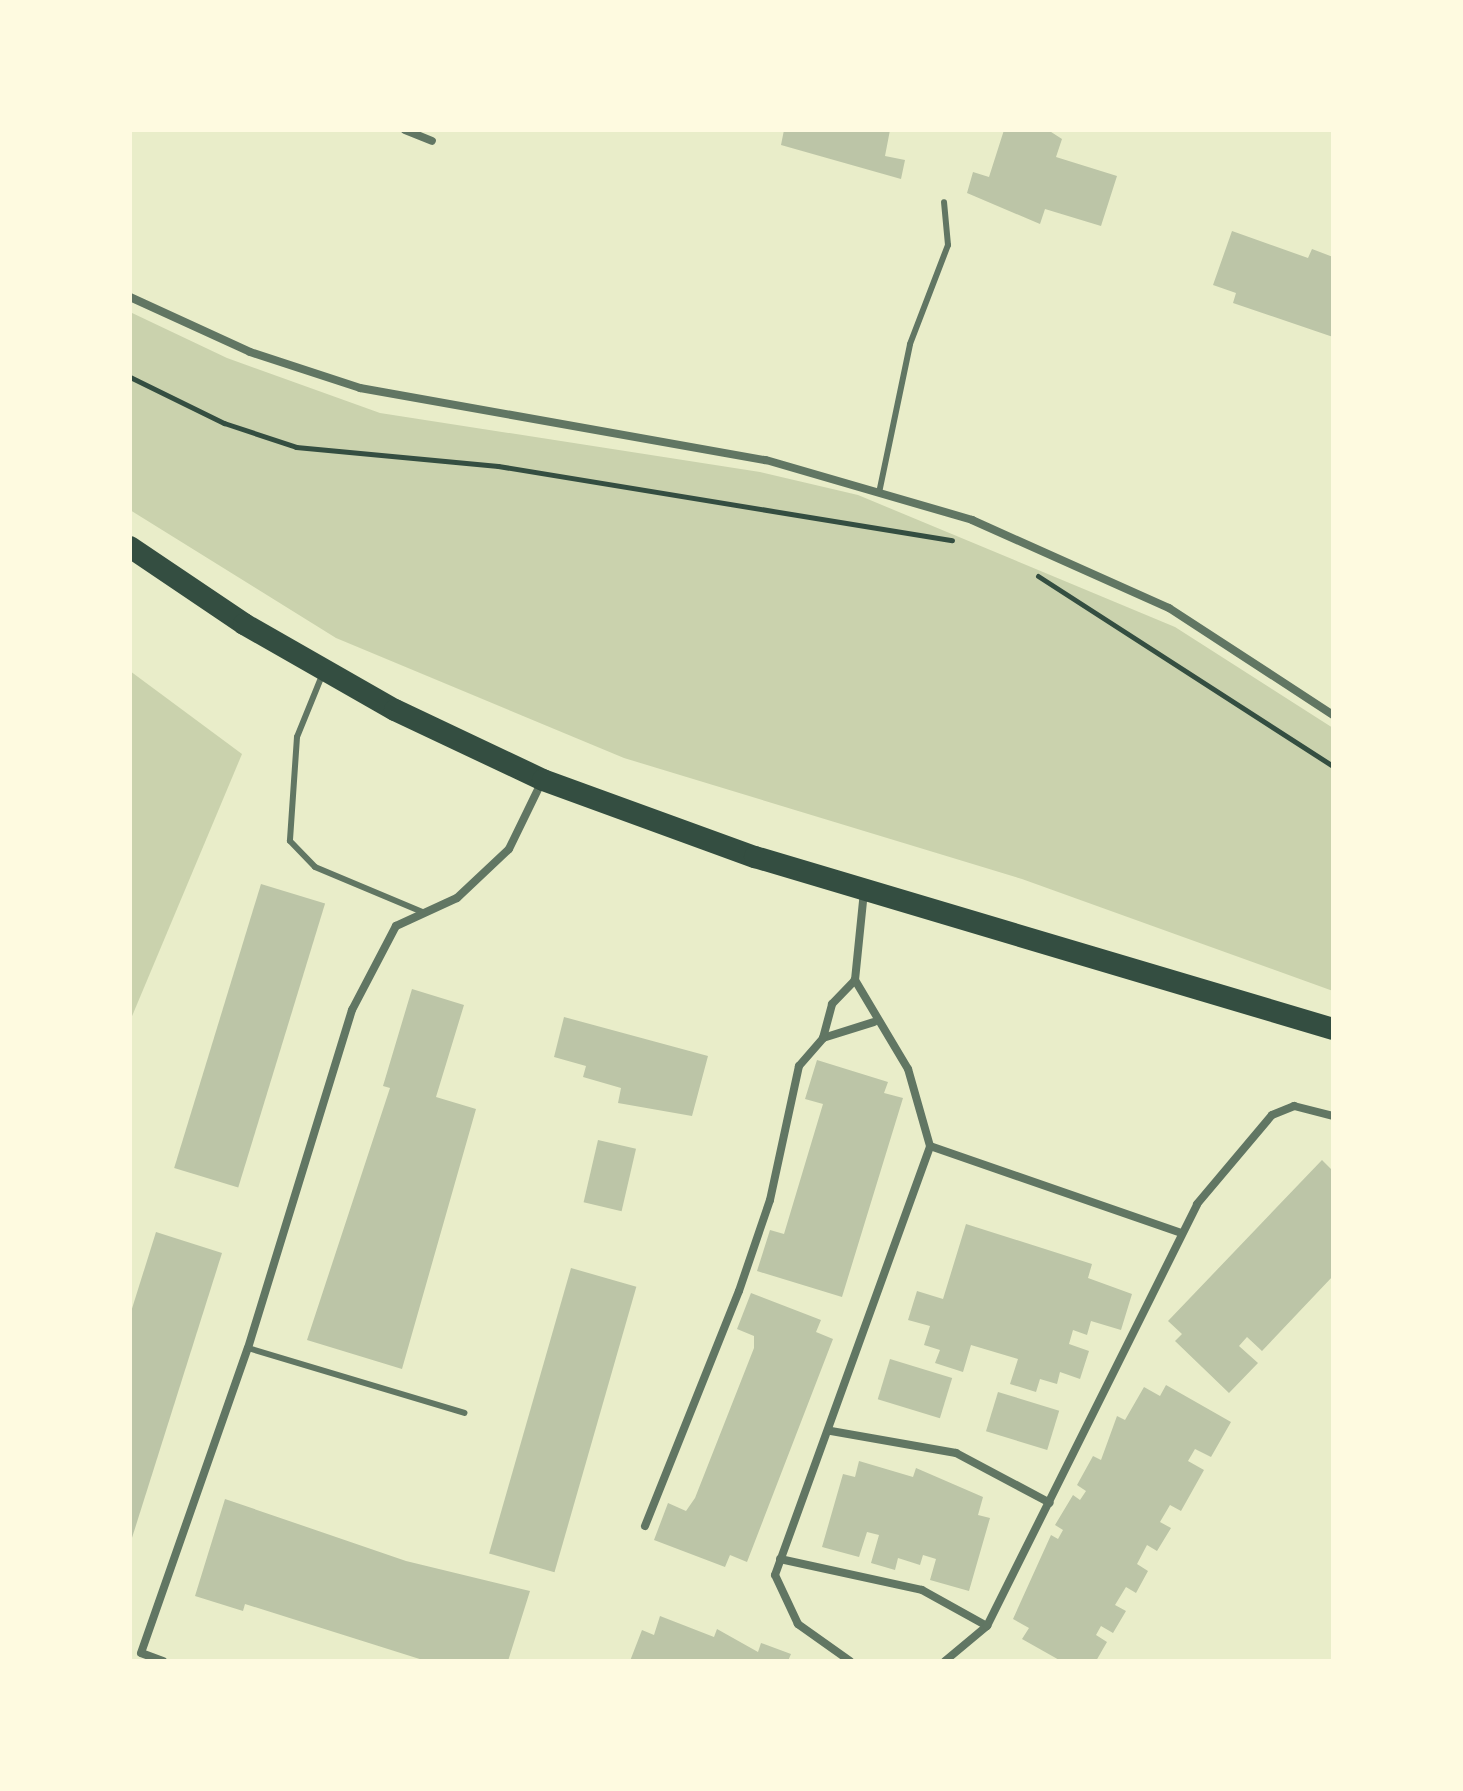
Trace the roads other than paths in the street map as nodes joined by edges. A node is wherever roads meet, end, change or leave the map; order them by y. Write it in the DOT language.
graph roads {
  1 [pos="405,130"];
  2 [pos="432,141"];
  3 [pos="944,202"];
  4 [pos="130,297"];
  5 [pos="879,493"];
  6 [pos="130,547"];
  7 [pos="324,670"];
  8 [pos="1333,715"];
  9 [pos="543,780"];
  10 [pos="864,890"];
  11 [pos="425,913"];
  12 [pos="855,980"];
  13 [pos="874,1022"];
  14 [pos="1333,1029"];
  15 [pos="823,1038"];
  16 [pos="1333,1116"];
  17 [pos="930,1146"];
  18 [pos="1181,1233"];
  19 [pos="248,1348"];
  20 [pos="464,1413"];
  21 [pos="831,1431"];
  22 [pos="1050,1503"];
  23 [pos="645,1526"];
  24 [pos="780,1559"];
  25 [pos="987,1626"];
  26 [pos="163,1661"];
  27 [pos="850,1661"];
  28 [pos="945,1661"];
  1 -- 2 [label="street"];
  3 -- 5 [label="lane"];
  4 -- 5 [label="street"];
  5 -- 8 [label="street"];
  6 -- 7 [label="highway"];
  7 -- 9 [label="highway"];
  7 -- 11 [label="lane"];
  9 -- 10 [label="highway"];
  9 -- 11 [label="street"];
  10 -- 12 [label="street"];
  10 -- 14 [label="highway"];
  11 -- 19 [label="street"];
  12 -- 13 [label="street"];
  12 -- 15 [label="street"];
  13 -- 15 [label="street"];
  13 -- 17 [label="street"];
  15 -- 23 [label="street"];
  16 -- 18 [label="street"];
  17 -- 18 [label="street"];
  17 -- 21 [label="street"];
  18 -- 22 [label="street"];
  19 -- 20 [label="lane"];
  19 -- 26 [label="street"];
  21 -- 22 [label="street"];
  21 -- 24 [label="street"];
  22 -- 25 [label="street"];
  24 -- 25 [label="street"];
  24 -- 27 [label="street"];
  25 -- 28 [label="street"];
}
